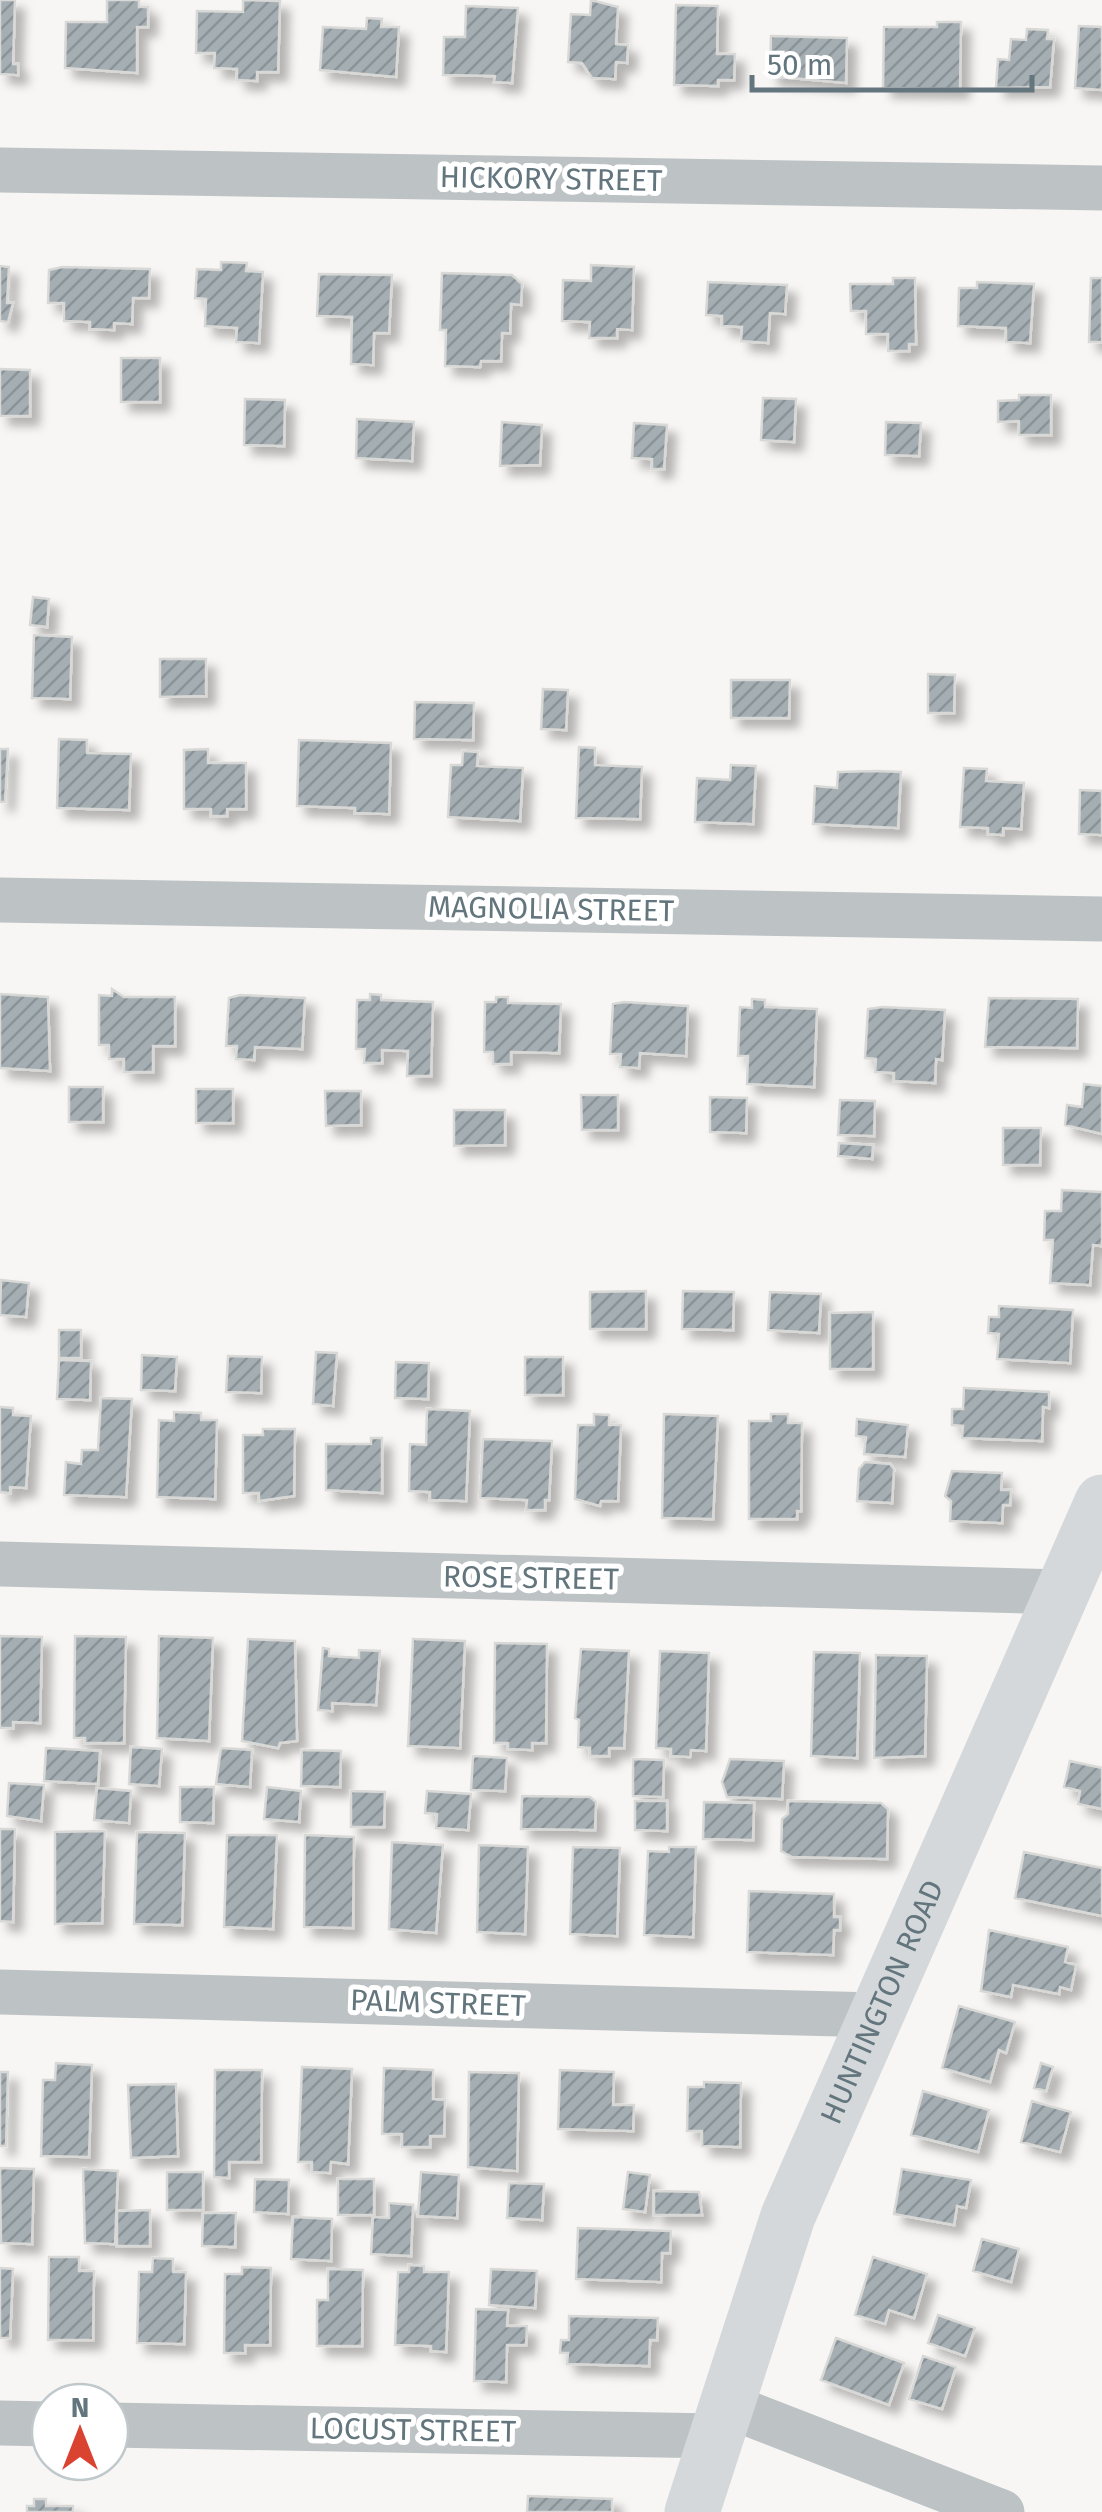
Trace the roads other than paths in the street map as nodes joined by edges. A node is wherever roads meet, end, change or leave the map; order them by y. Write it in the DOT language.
graph roads {
  1 [pos="0,170"];
  2 [pos="1102,188"];
  3 [pos="0,900"];
  4 [pos="1102,919"];
  5 [pos="1102,1502"];
  6 [pos="0,1564"];
  7 [pos="1063,1592"];
  8 [pos="0,1992"];
  9 [pos="876,2015"];
  10 [pos="721,2420"];
  11 [pos="0,2422"];
  12 [pos="30,2423"];
  13 [pos="130,2425"];
  14 [pos="692,2512"];
  15 [pos="1002,2512"];
  1 -- 2 [label="street, HICKORY STREET"];
  3 -- 4 [label="street, MAGNOLIA STREET"];
  5 -- 7 [label="main road, HUNTINGTON ROAD"];
  6 -- 7 [label="street, ROSE STREET"];
  7 -- 9 [label="main road, HUNTINGTON ROAD"];
  8 -- 9 [label="street, PALM STREET"];
  9 -- 10 [label="main road, HUNTINGTON ROAD"];
  10 -- 13 [label="street, LOCUST STREET"];
  10 -- 14 [label="main road, HUNTINGTON ROAD"];
  10 -- 15 [label="street"];
  11 -- 12 [label="street"];
}
